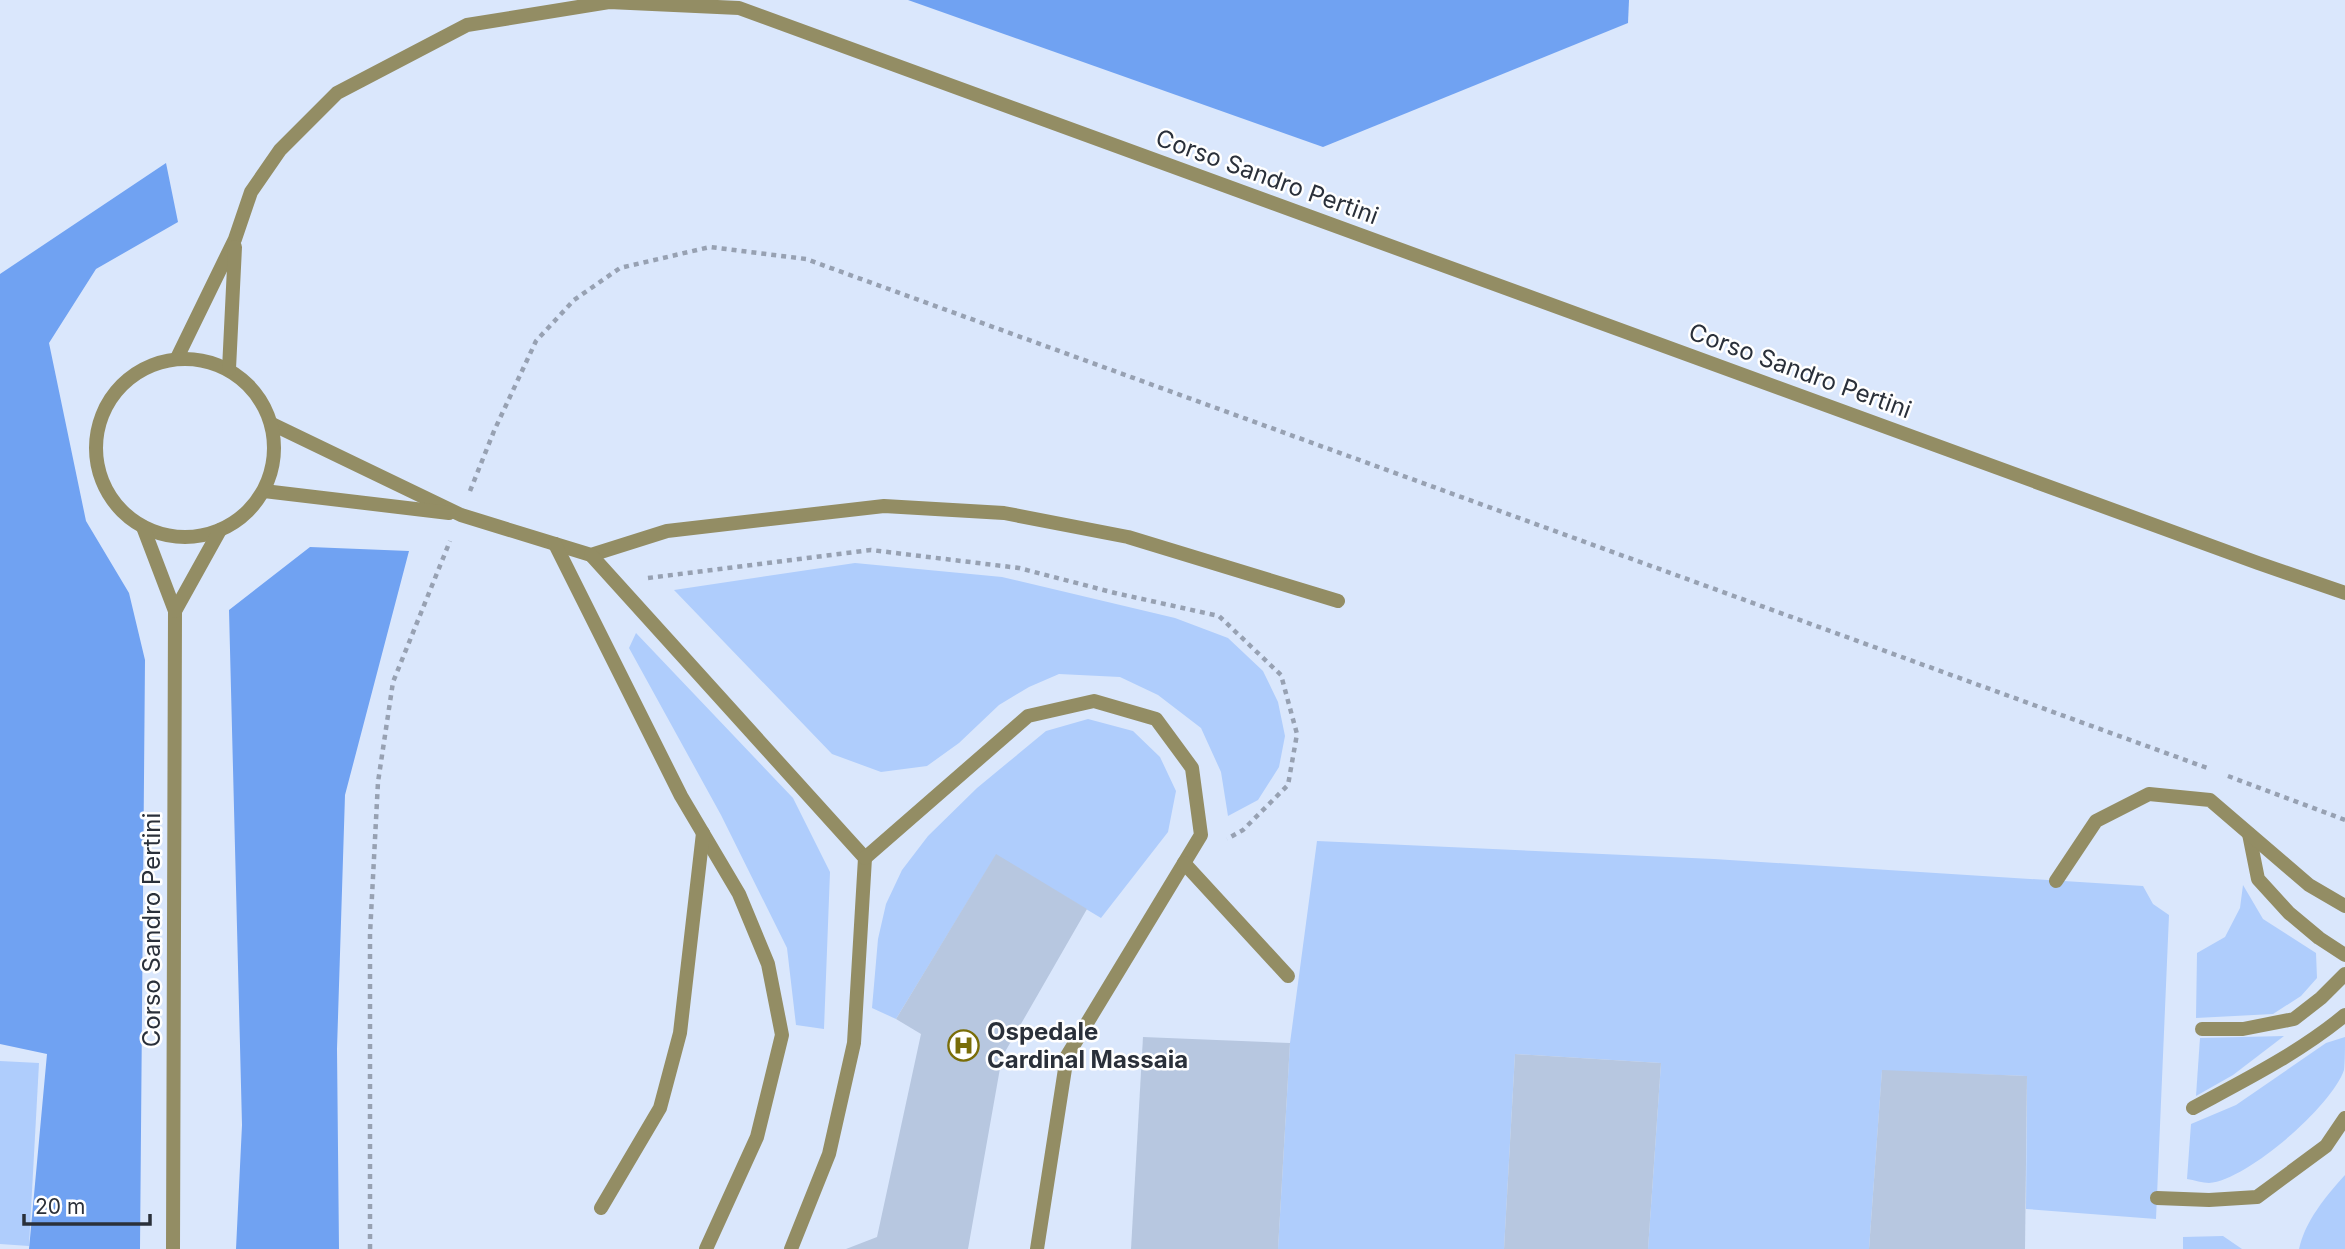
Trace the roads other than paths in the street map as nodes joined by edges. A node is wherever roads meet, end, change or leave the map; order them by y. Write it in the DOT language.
graph roads {
  1 [pos="235,239"];
  2 [pos="177,358"];
  3 [pos="229,369"];
  4 [pos="272,424"];
  5 [pos="264,491"];
  6 [pos="461,514"];
  7 [pos="143,527"];
  8 [pos="220,530"];
  9 [pos="555,544"];
  10 [pos="591,555"];
  11 [pos="2345,593"];
  12 [pos="1338,601"];
  13 [pos="175,611"];
  14 [pos="703,833"];
  15 [pos="2249,834"];
  16 [pos="865,858"];
  17 [pos="1184,863"];
  18 [pos="2056,881"];
  19 [pos="2345,906"];
  20 [pos="2345,955"];
  21 [pos="2345,974"];
  22 [pos="1288,976"];
  23 [pos="2345,1015"];
  24 [pos="2202,1029"];
  25 [pos="2193,1108"];
  26 [pos="2345,1118"];
  27 [pos="2157,1198"];
  28 [pos="601,1209"];
  29 [pos="173,1249"];
  30 [pos="706,1249"];
  31 [pos="791,1249"];
  32 [pos="1037,1249"];
  1 -- 2 [label="street, Corso Sandro Pertini"];
  1 -- 3 [label="street, Corso Sandro Pertini"];
  1 -- 11 [label="street, Corso Sandro Pertini"];
  2 -- 3 [label="street"];
  2 -- 7 [label="street"];
  3 -- 4 [label="street"];
  4 -- 5 [label="street"];
  4 -- 6 [label="street"];
  5 -- 6 [label="street"];
  5 -- 8 [label="street"];
  6 -- 9 [label="street"];
  7 -- 8 [label="street"];
  7 -- 13 [label="street, Corso Sandro Pertini"];
  8 -- 13 [label="street, Corso Sandro Pertini"];
  9 -- 10 [label="street"];
  9 -- 14 [label="street"];
  10 -- 12 [label="street"];
  10 -- 16 [label="street"];
  13 -- 29 [label="street, Corso Sandro Pertini"];
  14 -- 28 [label="street"];
  14 -- 30 [label="street"];
  15 -- 18 [label="street"];
  15 -- 19 [label="street"];
  15 -- 20 [label="street"];
  16 -- 17 [label="street"];
  16 -- 31 [label="street"];
  17 -- 22 [label="street"];
  17 -- 32 [label="street"];
  21 -- 24 [label="street"];
  23 -- 25 [label="street"];
  26 -- 27 [label="street"];
}
